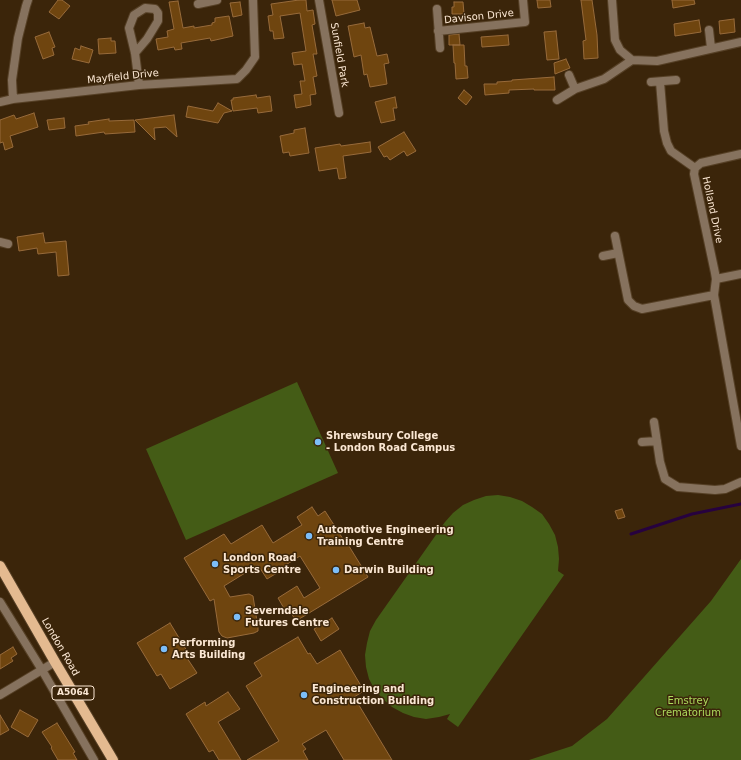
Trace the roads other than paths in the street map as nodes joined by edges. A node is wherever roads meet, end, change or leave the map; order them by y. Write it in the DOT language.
graph roads {
  1 [pos="28,0"];
  2 [pos="217,0"];
  3 [pos="253,0"];
  4 [pos="319,0"];
  5 [pos="523,0"];
  6 [pos="612,0"];
  7 [pos="198,4"];
  8 [pos="437,9"];
  9 [pos="709,30"];
  10 [pos="438,31"];
  11 [pos="741,42"];
  12 [pos="440,48"];
  13 [pos="712,48"];
  14 [pos="135,53"];
  15 [pos="632,60"];
  16 [pos="569,75"];
  17 [pos="676,80"];
  18 [pos="651,82"];
  19 [pos="660,82"];
  20 [pos="139,85"];
  21 [pos="575,89"];
  22 [pos="13,99"];
  23 [pos="557,100"];
  24 [pos="0,102"];
  25 [pos="339,113"];
  26 [pos="741,154"];
  27 [pos="695,168"];
  28 [pos="615,236"];
  29 [pos="618,254"];
  30 [pos="603,256"];
  31 [pos="741,274"];
  32 [pos="716,279"];
  33 [pos="714,295"];
  34 [pos="654,422"];
  35 [pos="657,441"];
  36 [pos="642,442"];
  37 [pos="741,446"];
  38 [pos="741,482"];
  39 [pos="0,566"];
  40 [pos="0,602"];
  41 [pos="55,662"];
  42 [pos="42,670"];
  43 [pos="0,695"];
  44 [pos="94,760"];
  45 [pos="113,760"];
  1 -- 22 [label="street"];
  2 -- 7 [label="street"];
  3 -- 20 [label="street, Mayfield Drive"];
  4 -- 25 [label="street, Sunfield Park"];
  5 -- 10 [label="street, Davison Drive"];
  6 -- 15 [label="street"];
  8 -- 10 [label="street"];
  9 -- 13 [label="street"];
  10 -- 12 [label="street"];
  11 -- 13 [label="street"];
  13 -- 15 [label="street"];
  14 -- 14 [label="street"];
  14 -- 20 [label="street"];
  15 -- 21 [label="street"];
  16 -- 21 [label="street"];
  17 -- 19 [label="street"];
  18 -- 19 [label="street"];
  19 -- 27 [label="street"];
  20 -- 22 [label="street, Mayfield Drive"];
  21 -- 23 [label="street"];
  22 -- 24 [label="street, Mayfield Drive"];
  26 -- 27 [label="street, Holland Drive"];
  27 -- 32 [label="street, Holland Drive"];
  28 -- 29 [label="street"];
  29 -- 30 [label="street"];
  29 -- 33 [label="street"];
  31 -- 32 [label="street"];
  32 -- 33 [label="street, Holland Drive"];
  33 -- 37 [label="street, Holland Drive"];
  34 -- 35 [label="street"];
  35 -- 36 [label="street"];
  35 -- 38 [label="street"];
  39 -- 41 [label="main road, London Road / A5064"];
  40 -- 42 [label="street"];
  41 -- 42 [label="street"];
  41 -- 45 [label="main road, London Road / A5064"];
  42 -- 43 [label="street"];
  42 -- 44 [label="street"];
}
